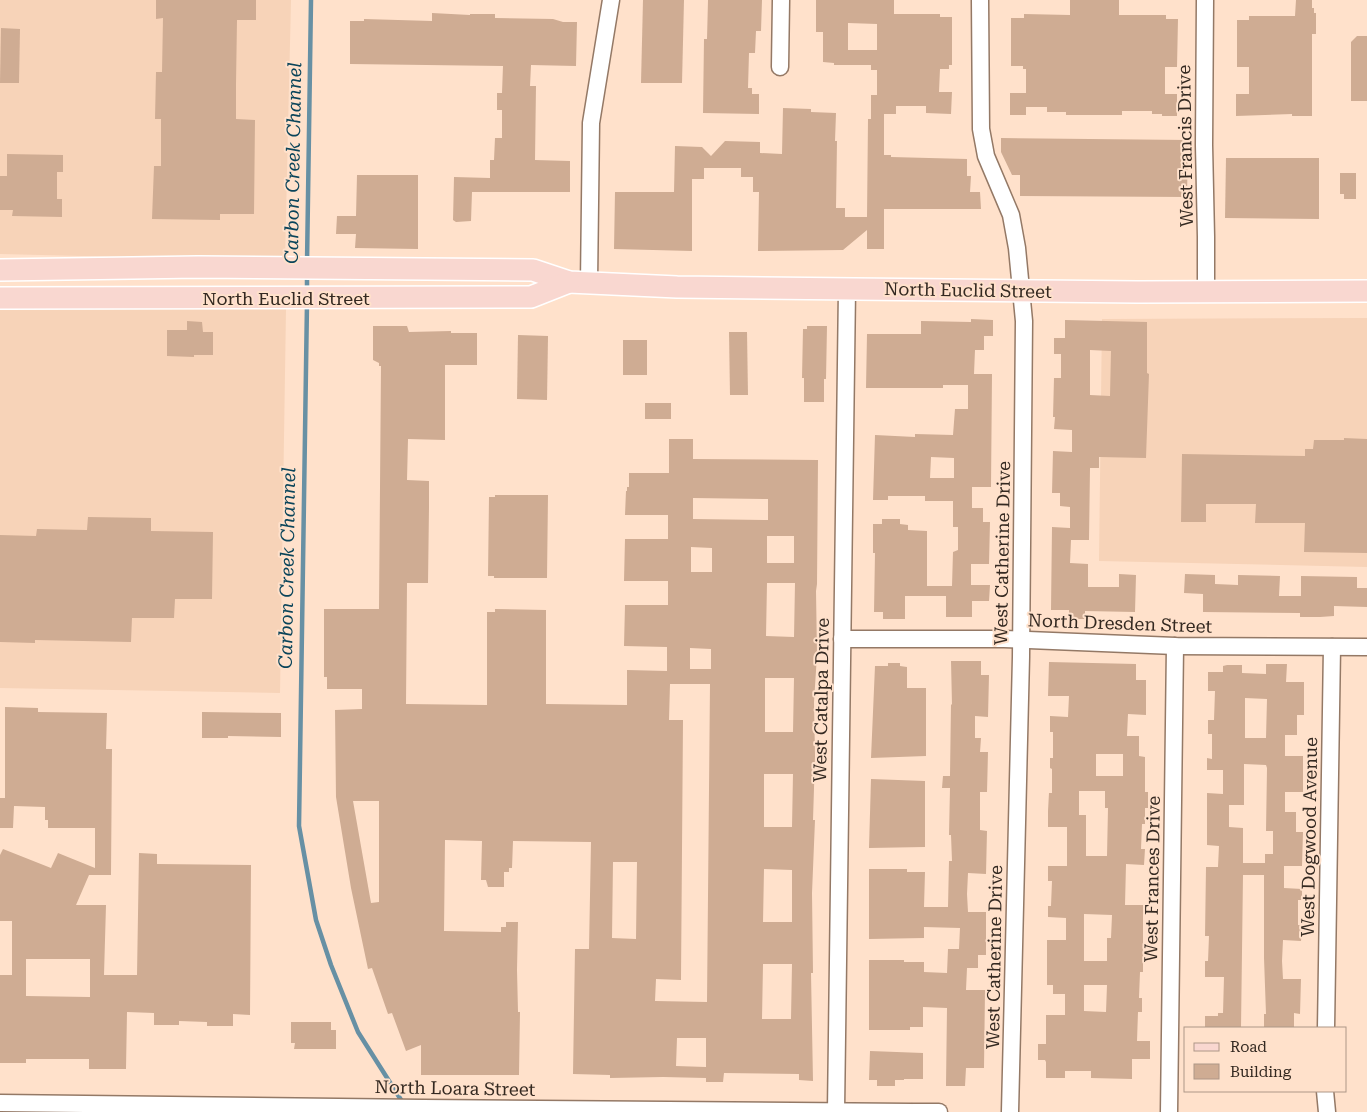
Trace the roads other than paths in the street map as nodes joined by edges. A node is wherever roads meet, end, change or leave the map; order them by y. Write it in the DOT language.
graph roads {
  1 [pos="611,0"];
  2 [pos="780,0"];
  3 [pos="980,0"];
  4 [pos="1205,0"];
  5 [pos="780,67"];
  6 [pos="259,269"];
  7 [pos="0,270"];
  8 [pos="579,282"];
  9 [pos="287,283"];
  10 [pos="332,283"];
  11 [pos="847,289"];
  12 [pos="1022,291"];
  13 [pos="1367,291"];
  14 [pos="1206,292"];
  15 [pos="164,297"];
  16 [pos="0,298"];
  17 [pos="842,639"];
  18 [pos="1020,640"];
  19 [pos="1175,646"];
  20 [pos="1332,647"];
  21 [pos="1367,647"];
  22 [pos="1326,1027"];
  23 [pos="1326,1092"];
  24 [pos="0,1102"];
  25 [pos="90,1108"];
  26 [pos="742,1111"];
  27 [pos="836,1111"];
  28 [pos="912,1112"];
  29 [pos="939,1112"];
  30 [pos="1010,1112"];
  31 [pos="1169,1112"];
  32 [pos="1327,1112"];
  1 -- 8 [label="street"];
  2 -- 5 [label="street"];
  3 -- 12 [label="street, West Catherine Drive"];
  4 -- 14 [label="street, West Francis Drive"];
  6 -- 7 [label="main road, North Euclid Street"];
  6 -- 9 [label="main road, North Euclid Street"];
  6 -- 15 [label="main road"];
  8 -- 10 [label="main road, North Euclid Street"];
  8 -- 10 [label="main road, North Euclid Street"];
  8 -- 11 [label="main road, North Euclid Street"];
  9 -- 10 [label="main road, North Euclid Street"];
  9 -- 10 [label="main road, North Euclid Street"];
  9 -- 15 [label="main road, North Euclid Street"];
  11 -- 12 [label="main road, North Euclid Street"];
  11 -- 17 [label="street, West Catalpa Drive"];
  12 -- 14 [label="main road, North Euclid Street"];
  12 -- 18 [label="street, West Catherine Drive"];
  13 -- 14 [label="main road, North Euclid Street"];
  15 -- 16 [label="main road, North Euclid Street"];
  17 -- 18 [label="street, North Dresden Street"];
  17 -- 27 [label="street, West Catalpa Drive"];
  18 -- 19 [label="street, North Dresden Street"];
  18 -- 30 [label="street, West Catherine Drive"];
  19 -- 20 [label="street, North Dresden Street"];
  19 -- 31 [label="street, West Frances Drive"];
  20 -- 21 [label="street, North Dresden Street"];
  20 -- 22 [label="street, West Dogwood Avenue"];
  23 -- 32 [label="street"];
  24 -- 25 [label="street, North Loara Street"];
  25 -- 26 [label="street, North Loara Street"];
  26 -- 27 [label="street, North Loara Street"];
  27 -- 28 [label="street, North Loara Street"];
  28 -- 29 [label="street, North Loara Street"];
}
